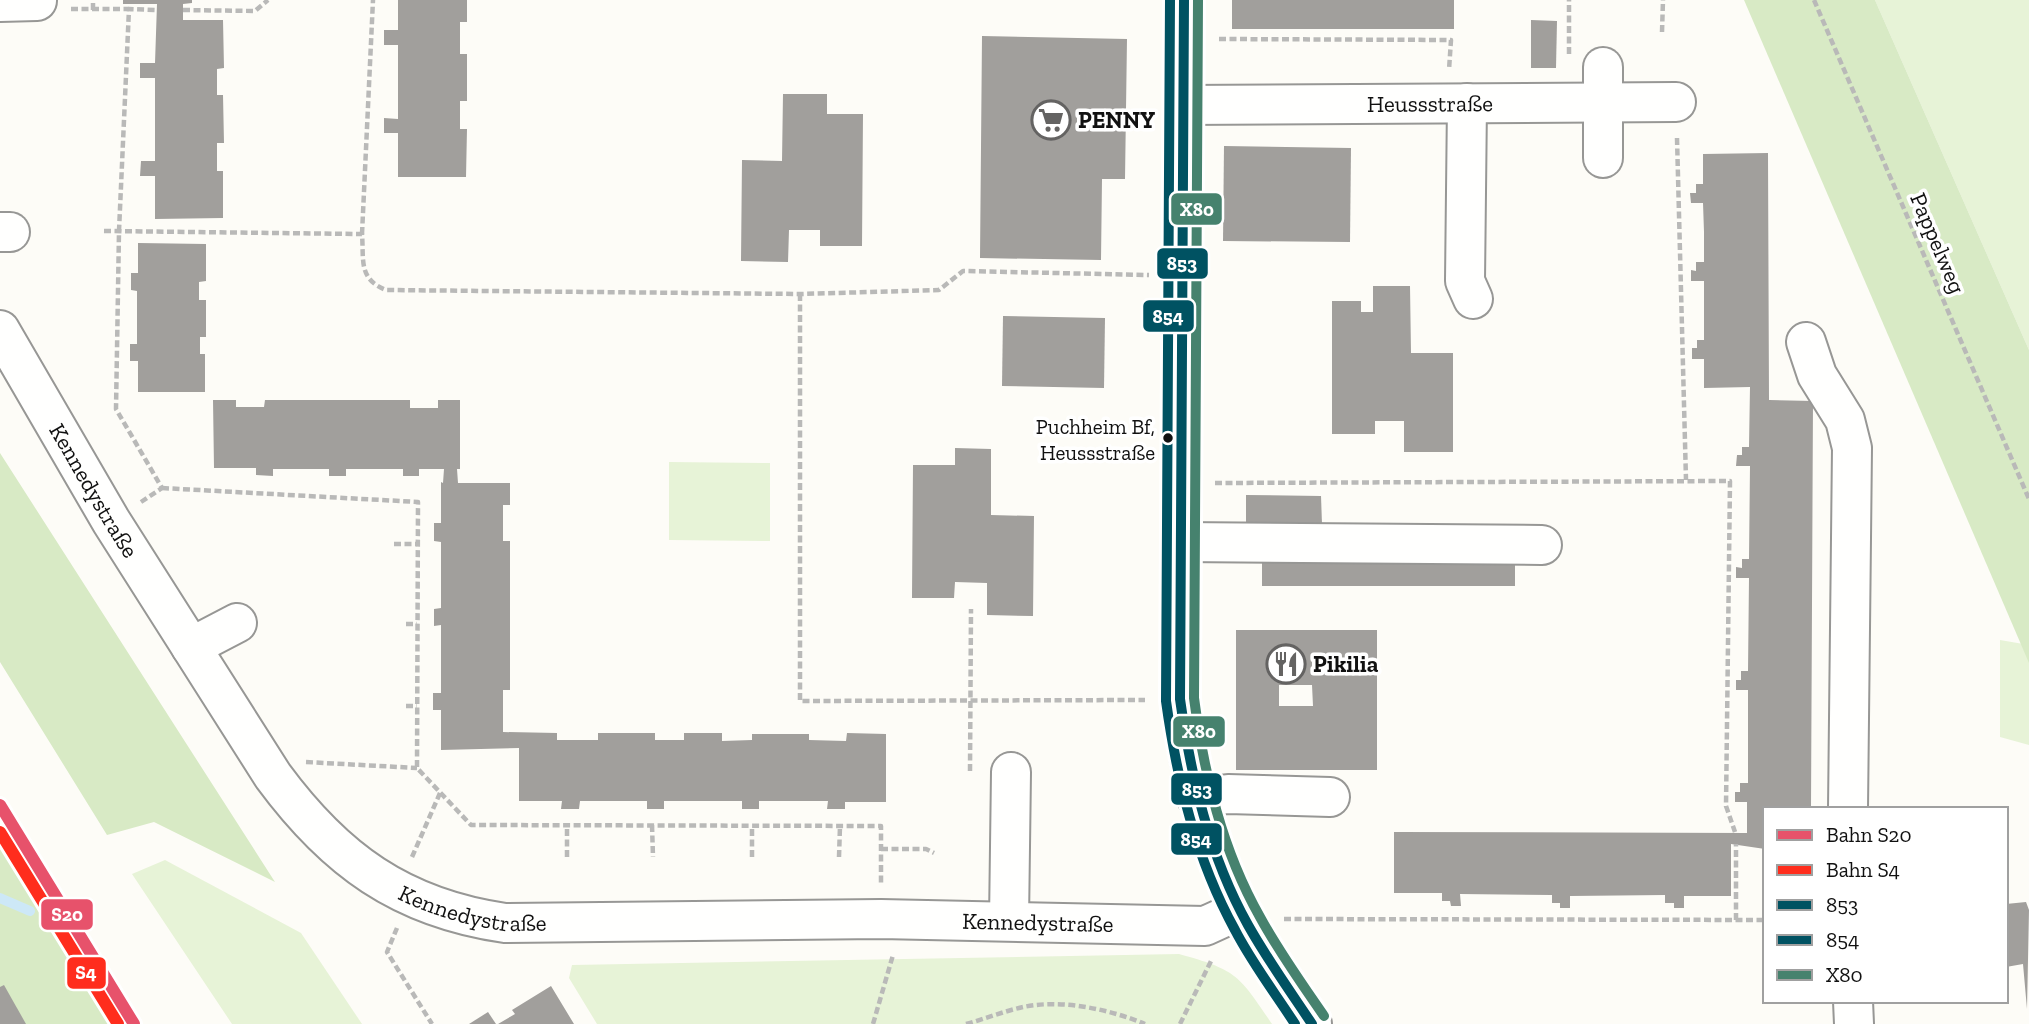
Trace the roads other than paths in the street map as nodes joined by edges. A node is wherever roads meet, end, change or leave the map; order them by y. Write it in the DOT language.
graph roads {
  1 [pos="37,1"];
  2 [pos="0,2"];
  3 [pos="1182,5"];
  4 [pos="1603,85"];
  5 [pos="1676,102"];
  6 [pos="1457,103"];
  7 [pos="1183,105"];
  8 [pos="1603,158"];
  9 [pos="1472,299"];
  10 [pos="0,330"];
  11 [pos="1806,342"];
  12 [pos="1180,542"];
  13 [pos="1542,545"];
  14 [pos="237,623"];
  15 [pos="191,647"];
  16 [pos="1011,772"];
  17 [pos="1197,797"];
  18 [pos="1330,797"];
  19 [pos="1847,807"];
  20 [pos="1245,920"];
  21 [pos="1009,921"];
  22 [pos="1853,1003"];
  23 [pos="1312,1024"];
  24 [pos="1853,1024"];
  1 -- 2 [label="street"];
  3 -- 7 [label="street"];
  4 -- 5 [label="street, Heussstraße"];
  4 -- 6 [label="street, Heussstraße"];
  4 -- 8 [label="street"];
  6 -- 7 [label="street, Heussstraße"];
  6 -- 9 [label="street"];
  7 -- 12 [label="street"];
  10 -- 15 [label="street, Kennedystraße"];
  11 -- 19 [label="street"];
  12 -- 13 [label="street"];
  12 -- 17 [label="street"];
  14 -- 15 [label="street"];
  15 -- 21 [label="street, Kennedystraße"];
  16 -- 21 [label="street"];
  17 -- 18 [label="street"];
  17 -- 20 [label="street"];
  20 -- 21 [label="street, Kennedystraße"];
  20 -- 23 [label="street"];
  22 -- 24 [label="street"];
}
